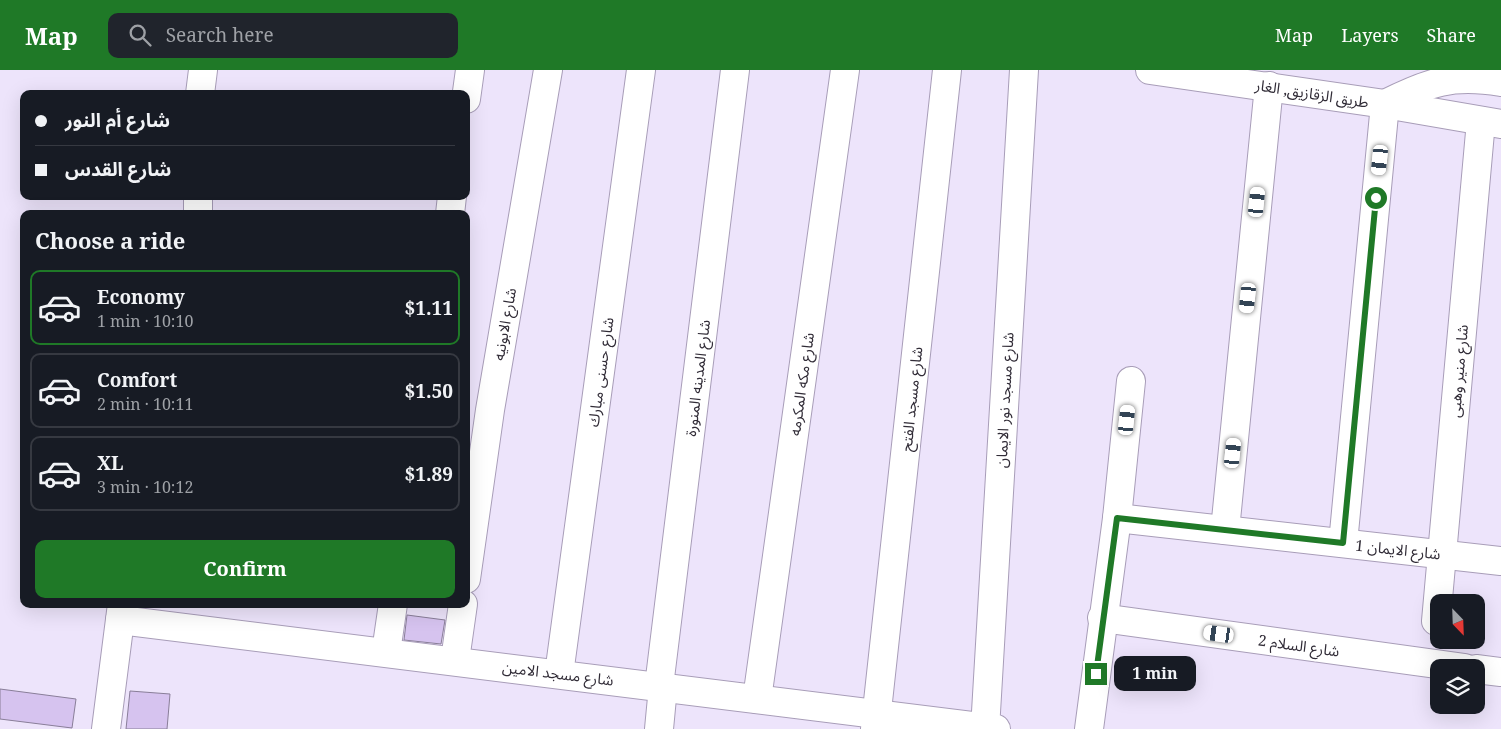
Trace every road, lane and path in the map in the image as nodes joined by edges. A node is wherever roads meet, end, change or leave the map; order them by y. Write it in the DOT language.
graph roads {
  1 [pos="203,70"];
  2 [pos="470,70"];
  3 [pos="548,70"];
  4 [pos="641,70"];
  5 [pos="735,70"];
  6 [pos="846,70"];
  7 [pos="947,70"];
  8 [pos="1024,70"];
  9 [pos="1150,70"];
  10 [pos="1215,74"];
  11 [pos="1497,78"];
  12 [pos="1269,86"];
  13 [pos="200,90"];
  14 [pos="467,90"];
  15 [pos="1385,104"];
  16 [pos="1491,122"];
  17 [pos="1131,381"];
  18 [pos="1117,518"];
  19 [pos="1225,530"];
  20 [pos="1343,543"];
  21 [pos="470,551"];
  22 [pos="1442,554"];
  23 [pos="1501,561"];
  24 [pos="1438,594"];
  25 [pos="392,608"];
  26 [pos="462,608"];
  27 [pos="121,612"];
  28 [pos="1102,618"];
  29 [pos="386,652"];
  30 [pos="455,660"];
  31 [pos="1430,663"];
  32 [pos="1485,670"];
  33 [pos="1501,672"];
  34 [pos="559,674"];
  35 [pos="661,686"];
  36 [pos="758,698"];
  37 [pos="876,721"];
  38 [pos="106,729"];
  39 [pos="659,729"];
  40 [pos="989,729"];
  41 [pos="1089,729"];
  1 -- 13 [label="street"];
  2 -- 14 [label="street"];
  3 -- 21 [label="street, شارع الابونيه"];
  4 -- 34 [label="street, شارع حسنى مبارك"];
  5 -- 35 [label="street, شارع المدينه المنورة"];
  6 -- 36 [label="street, شارع مكه المكرمه"];
  7 -- 37 [label="street, شارع مسجد الفتح"];
  8 -- 40 [label="street, شارع مسجد نور الايمان"];
  9 -- 10 [label="street, طريق الزقازيق, الغار"];
  10 -- 12 [label="street, طريق الزقازيق, الغار"];
  11 -- 15 [label="street, طريق الزقازيق, الغار"];
  12 -- 15 [label="street, طريق الزقازيق, الغار"];
  12 -- 19 [label="street"];
  15 -- 16 [label="street, طريق الزقازيق, الغار"];
  15 -- 20 [label="street"];
  16 -- 22 [label="street, شارع منير وهبى"];
  17 -- 18 [label="street"];
  18 -- 19 [label="street, شارع الايمان 1"];
  18 -- 28 [label="street"];
  19 -- 20 [label="street, شارع الايمان 1"];
  20 -- 22 [label="street, شارع الايمان 1"];
  22 -- 23 [label="street, شارع الايمان 1"];
  22 -- 24 [label="street, شارع منير وهبى"];
  25 -- 29 [label="street"];
  26 -- 30 [label="street"];
  27 -- 29 [label="street, شارع مسجد الامين"];
  27 -- 38 [label="street"];
  28 -- 31 [label="street, شارع السلام 2"];
  28 -- 41 [label="street"];
  29 -- 30 [label="street, شارع مسجد الامين"];
  30 -- 34 [label="street, شارع مسجد الامين"];
  32 -- 33 [label="street"];
  34 -- 35 [label="street, شارع مسجد الامين"];
  35 -- 36 [label="street, شارع مسجد الامين"];
  35 -- 39 [label="street, شارع المدينه المنورة"];
  36 -- 37 [label="street, شارع مسجد الامين"];
  37 -- 40 [label="street, شارع مسجد الامين"];
}
